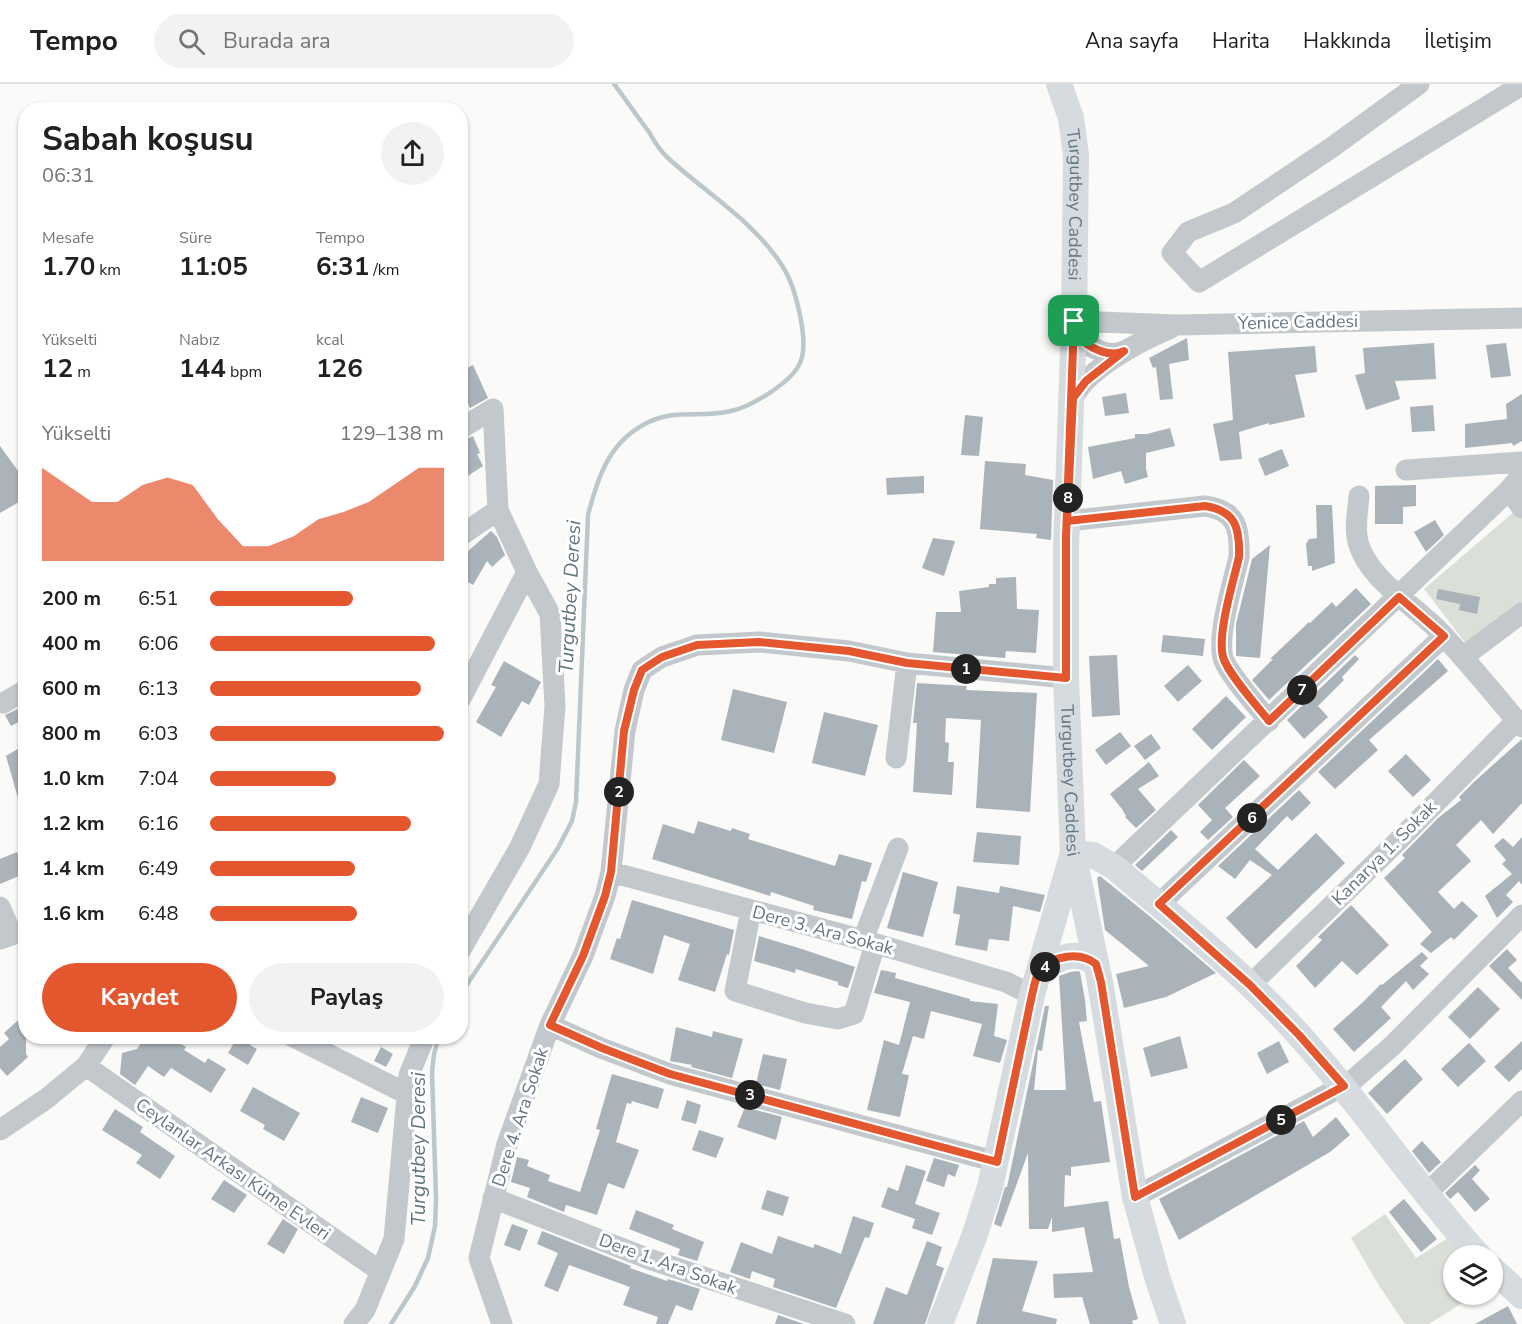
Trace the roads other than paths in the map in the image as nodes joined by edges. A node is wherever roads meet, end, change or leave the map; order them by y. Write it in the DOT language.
graph roads {
  1 [pos="1059,84"];
  2 [pos="1419,84"];
  3 [pos="1522,85"];
  4 [pos="1522,318"];
  5 [pos="1074,321"];
  6 [pos="1177,325"];
  7 [pos="1124,351"];
  8 [pos="1071,406"];
  9 [pos="468,424"];
  10 [pos="1522,462"];
  11 [pos="1406,470"];
  12 [pos="1516,483"];
  13 [pos="1359,496"];
  14 [pos="1522,508"];
  15 [pos="498,510"];
  16 [pos="1067,521"];
  17 [pos="468,531"];
  18 [pos="527,572"];
  19 [pos="1399,597"];
  20 [pos="1522,613"];
  21 [pos="1444,636"];
  22 [pos="1462,657"];
  23 [pos="907,663"];
  24 [pos="1066,678"];
  25 [pos="468,685"];
  26 [pos="18,695"];
  27 [pos="3,703"];
  28 [pos="1269,721"];
  29 [pos="1519,723"];
  30 [pos="896,758"];
  31 [pos="898,848"];
  32 [pos="1073,853"];
  33 [pos="1114,867"];
  34 [pos="611,872"];
  35 [pos="1159,904"];
  36 [pos="0,907"];
  37 [pos="750,910"];
  38 [pos="1522,915"];
  39 [pos="468,937"];
  40 [pos="0,939"];
  41 [pos="869,942"];
  42 [pos="1096,964"];
  43 [pos="1035,984"];
  44 [pos="1250,985"];
  45 [pos="550,1025"];
  46 [pos="101,1044"];
  47 [pos="308,1044"];
  48 [pos="422,1044"];
  49 [pos="86,1066"];
  50 [pos="1344,1086"];
  51 [pos="407,1094"];
  52 [pos="1522,1101"];
  53 [pos="0,1130"];
  54 [pos="997,1162"];
  55 [pos="1425,1195"];
  56 [pos="1135,1197"];
  57 [pos="494,1198"];
  58 [pos="1469,1245"];
  59 [pos="380,1271"];
  60 [pos="1503,1279"];
  61 [pos="1522,1296"];
  62 [pos="354,1324"];
  63 [pos="501,1324"];
  64 [pos="845,1324"];
  65 [pos="940,1324"];
  66 [pos="1173,1324"];
  1 -- 5 [label="main road, Turgutbey Caddesi"];
  2 -- 3 [label="street"];
  4 -- 6 [label="street, Yenice Caddesi"];
  5 -- 6 [label="street, Yenice Caddesi"];
  5 -- 7 [label="street"];
  5 -- 8 [label="main road, Turgutbey Caddesi"];
  6 -- 7 [label="street"];
  7 -- 8 [label="street"];
  8 -- 16 [label="main road, Turgutbey Caddesi"];
  9 -- 15 [label="street"];
  10 -- 11 [label="street"];
  12 -- 14 [label="street"];
  12 -- 19 [label="street"];
  13 -- 19 [label="street"];
  15 -- 17 [label="street"];
  15 -- 18 [label="street"];
  16 -- 24 [label="main road, Turgutbey Caddesi"];
  16 -- 28 [label="street"];
  18 -- 25 [label="street"];
  18 -- 39 [label="street"];
  19 -- 21 [label="street"];
  19 -- 28 [label="street"];
  20 -- 22 [label="street"];
  21 -- 22 [label="street"];
  21 -- 35 [label="street"];
  22 -- 29 [label="street"];
  23 -- 24 [label="street, Dere 4. Ara Sokak"];
  23 -- 30 [label="street"];
  23 -- 34 [label="street, Dere 4. Ara Sokak"];
  24 -- 32 [label="main road, Turgutbey Caddesi"];
  26 -- 27 [label="street"];
  28 -- 33 [label="street"];
  29 -- 44 [label="street, Kanarya 1. Sokak"];
  31 -- 41 [label="street"];
  32 -- 33 [label="main road"];
  32 -- 42 [label="main road, Turgutbey Caddesi"];
  32 -- 43 [label="main road"];
  33 -- 35 [label="main road"];
  34 -- 37 [label="street, Dere 3. Ara Sokak"];
  34 -- 45 [label="street, Dere 4. Ara Sokak"];
  35 -- 44 [label="main road"];
  36 -- 40 [label="street"];
  37 -- 41 [label="street, Dere 3. Ara Sokak"];
  37 -- 41 [label="street"];
  38 -- 50 [label="street"];
  41 -- 43 [label="street, Dere 3. Ara Sokak"];
  42 -- 43 [label="main road"];
  42 -- 56 [label="main road, Turgutbey Caddesi"];
  43 -- 54 [label="main road"];
  44 -- 50 [label="main road"];
  45 -- 54 [label="street"];
  45 -- 57 [label="street, Dere 4. Ara Sokak"];
  46 -- 49 [label="street"];
  47 -- 51 [label="street"];
  48 -- 51 [label="street"];
  49 -- 53 [label="street"];
  49 -- 59 [label="street, Ceylanlar Arkası Küme Evleri"];
  50 -- 55 [label="main road"];
  50 -- 56 [label="street"];
  51 -- 59 [label="street"];
  52 -- 55 [label="street"];
  54 -- 65 [label="main road"];
  55 -- 58 [label="main road"];
  56 -- 66 [label="main road, Turgutbey Caddesi"];
  57 -- 63 [label="street, Dere 4. Ara Sokak"];
  57 -- 64 [label="street, Dere 1. Ara Sokak"];
  59 -- 62 [label="street"];
  60 -- 61 [label="main road"];
}
